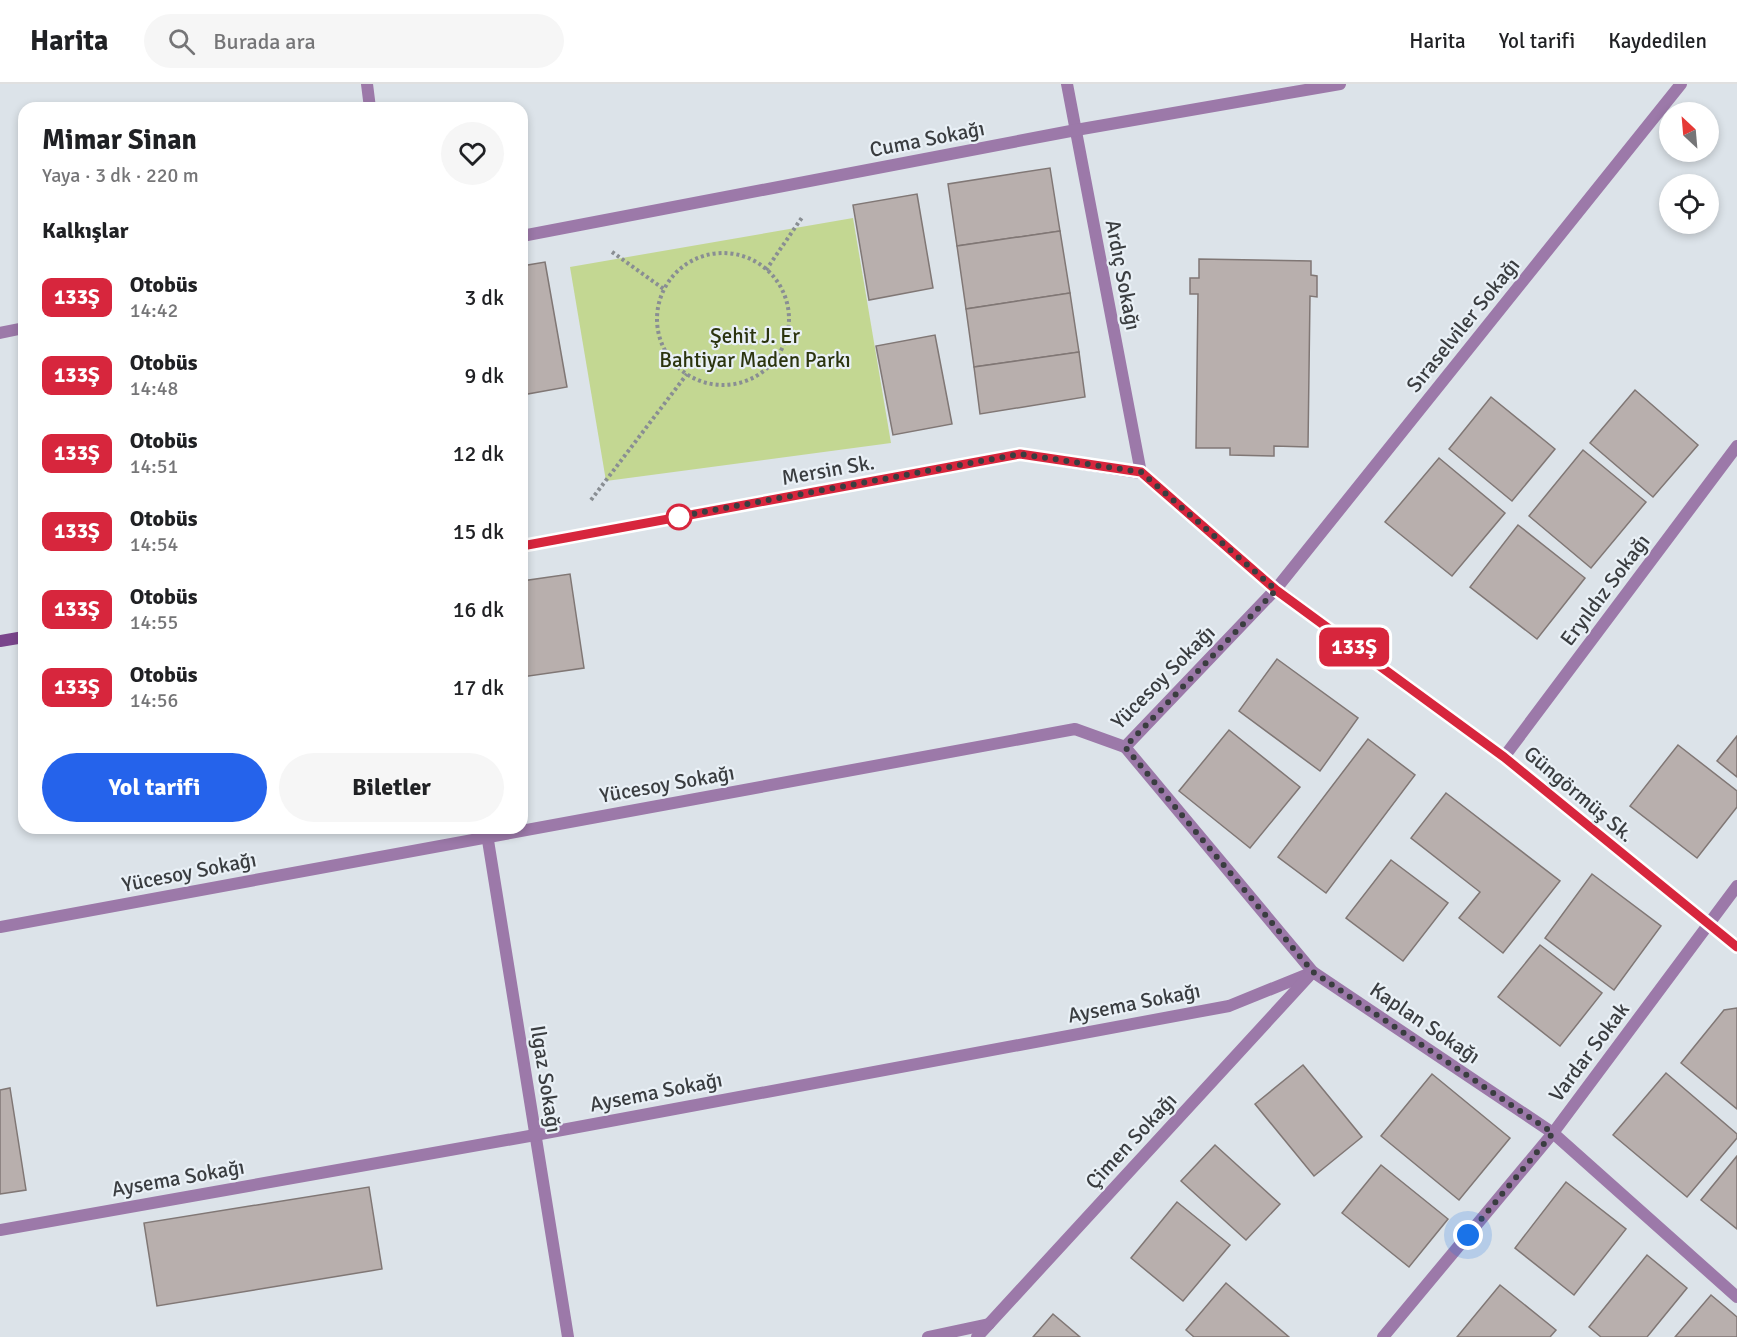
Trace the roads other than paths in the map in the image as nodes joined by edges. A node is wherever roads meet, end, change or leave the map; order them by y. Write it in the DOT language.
graph roads {
  1 [pos="367,84"];
  2 [pos="1067,84"];
  3 [pos="1340,84"];
  4 [pos="1681,84"];
  5 [pos="369,102"];
  6 [pos="1076,130"];
  7 [pos="528,235"];
  8 [pos="18,329"];
  9 [pos="0,333"];
  10 [pos="1737,446"];
  11 [pos="1141,472"];
  12 [pos="528,545"];
  13 [pos="1276,590"];
  14 [pos="18,638"];
  15 [pos="0,641"];
  16 [pos="1125,747"];
  17 [pos="1504,757"];
  18 [pos="528,825"];
  19 [pos="476,834"];
  20 [pos="486,834"];
  21 [pos="1737,886"];
  22 [pos="1708,925"];
  23 [pos="0,927"];
  24 [pos="1737,947"];
  25 [pos="1313,972"];
  26 [pos="1553,1133"];
  27 [pos="535,1134"];
  28 [pos="0,1230"];
  29 [pos="1737,1297"];
  30 [pos="989,1324"];
  31 [pos="568,1337"];
  32 [pos="928,1337"];
  33 [pos="977,1337"];
  34 [pos="1383,1337"];
  1 -- 5 [label="street"];
  2 -- 6 [label="street, Ardıç Sokağı"];
  3 -- 6 [label="street, Cuma Sokağı"];
  4 -- 13 [label="street, Sıraselviler Sokağı"];
  6 -- 7 [label="street, Cuma Sokağı"];
  6 -- 11 [label="street, Ardıç Sokağı"];
  8 -- 9 [label="street"];
  10 -- 17 [label="street, Eryıldız Sokağı"];
  11 -- 12 [label="street, Mersin Sk."];
  11 -- 13 [label="street, Güngörmüş Sk."];
  13 -- 16 [label="street, Yücesoy Sokağı"];
  13 -- 17 [label="street, Güngörmüş Sk."];
  14 -- 15 [label="street"];
  16 -- 18 [label="street, Yücesoy Sokağı"];
  16 -- 25 [label="street, Kaplan Sokağı"];
  17 -- 22 [label="street, Güngörmüş Sk."];
  19 -- 23 [label="street, Yücesoy Sokağı"];
  20 -- 27 [label="street, Ilgaz Sokağı"];
  21 -- 22 [label="street, Vardar Sokak"];
  22 -- 24 [label="street, Güngörmüş Sk."];
  22 -- 26 [label="street, Vardar Sokak"];
  25 -- 26 [label="street, Kaplan Sokağı"];
  25 -- 27 [label="street, Aysema Sokağı"];
  25 -- 30 [label="street, Çimen Sokağı"];
  26 -- 29 [label="street, Kaplan Sokağı"];
  26 -- 34 [label="street, Vardar Sokak"];
  27 -- 28 [label="street, Aysema Sokağı"];
  27 -- 31 [label="street, Ilgaz Sokağı"];
  30 -- 32 [label="street"];
  30 -- 33 [label="street, Çimen Sokağı"];
}
